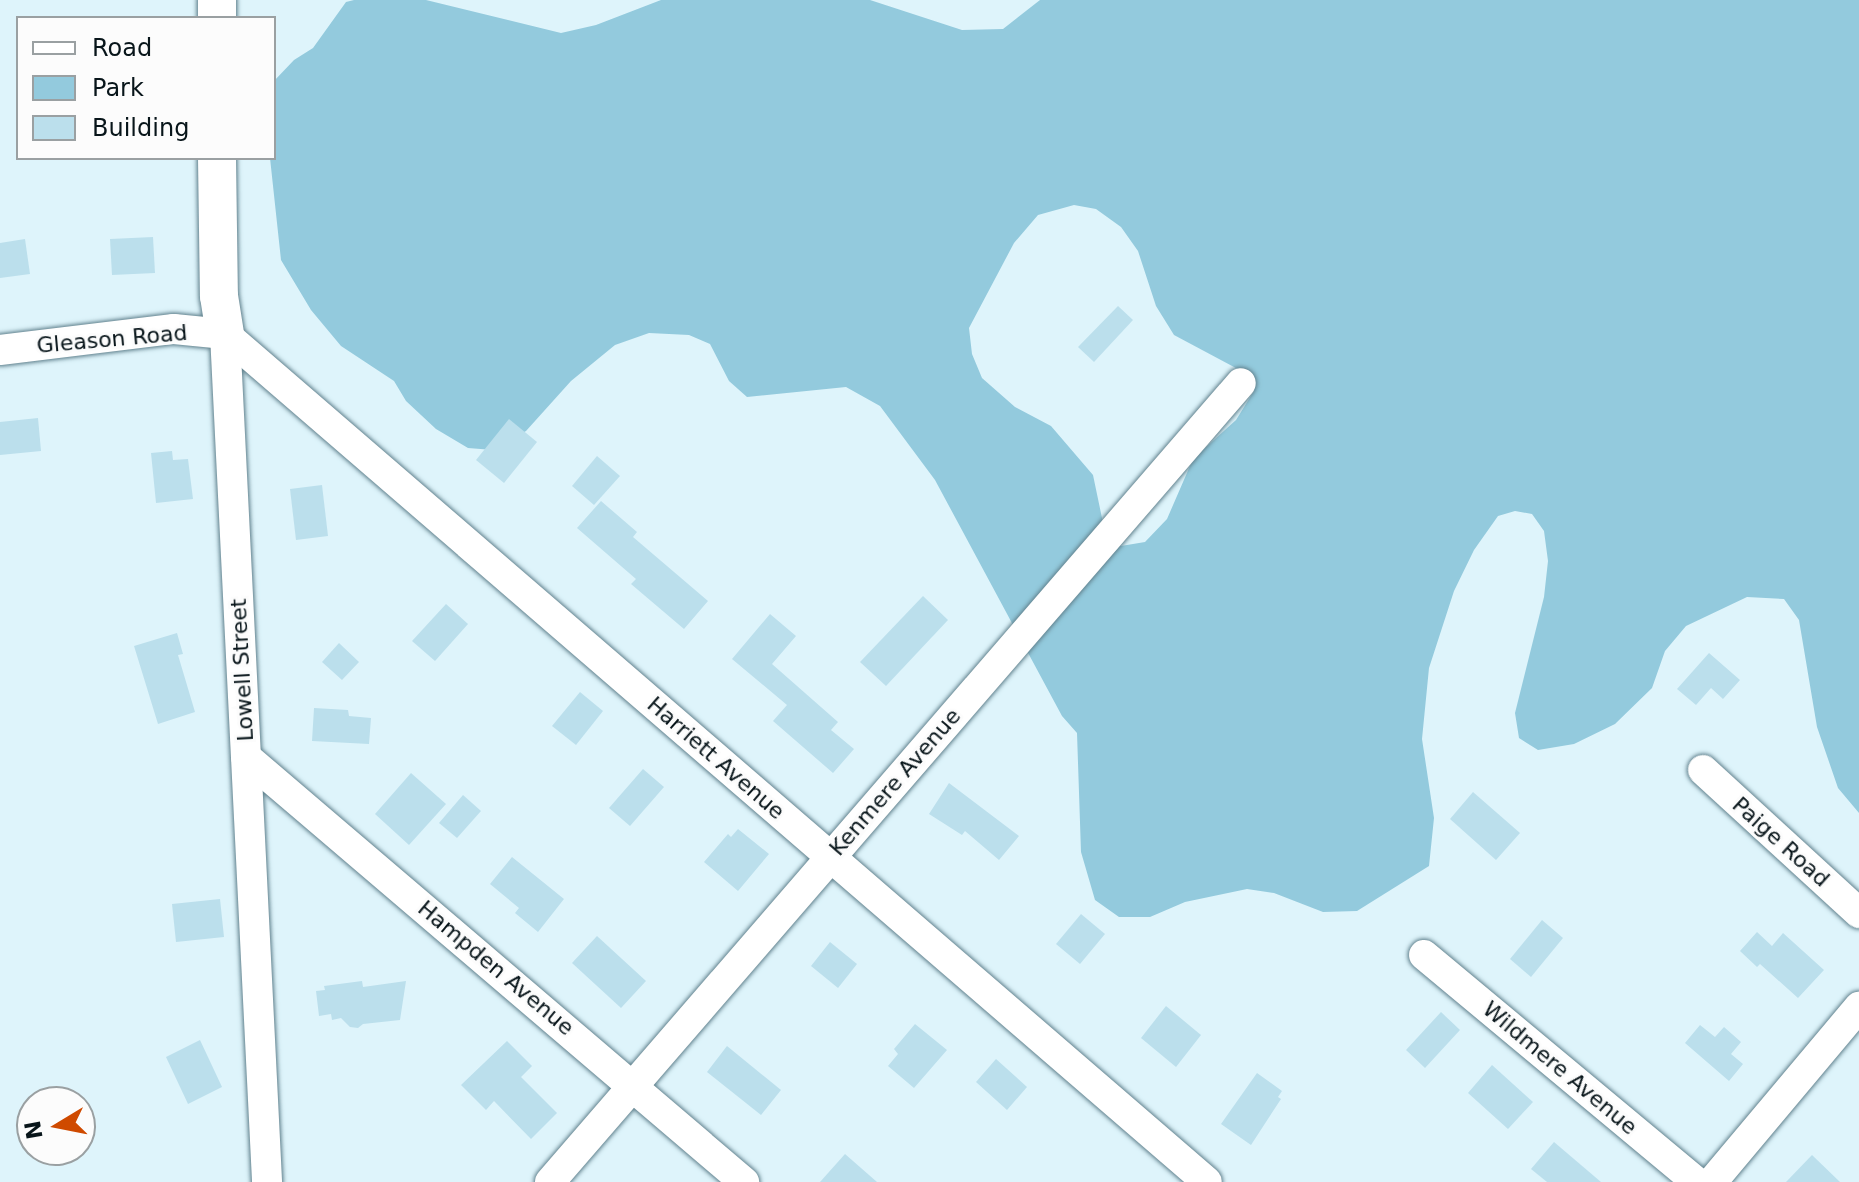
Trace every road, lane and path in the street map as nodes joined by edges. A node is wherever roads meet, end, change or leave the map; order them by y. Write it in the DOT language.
graph roads {
  1 [pos="217,160"];
  2 [pos="225,334"];
  3 [pos="0,350"];
  4 [pos="1241,383"];
  5 [pos="246,757"];
  6 [pos="1703,770"];
  7 [pos="830,857"];
  8 [pos="1859,913"];
  9 [pos="1424,955"];
  10 [pos="1859,1007"];
  11 [pos="634,1085"];
  12 [pos="267,1182"];
  13 [pos="550,1182"];
  14 [pos="744,1182"];
  15 [pos="1207,1182"];
  16 [pos="1696,1182"];
  17 [pos="1712,1182"];
  1 -- 2 [label="street, Lowell Street"];
  2 -- 3 [label="street, Gleason Road"];
  2 -- 5 [label="street, Lowell Street"];
  2 -- 7 [label="street, Harriett Avenue"];
  4 -- 7 [label="street, Kenmere Avenue"];
  5 -- 11 [label="street, Hampden Avenue"];
  5 -- 12 [label="street, Lowell Street"];
  6 -- 8 [label="street, Paige Road"];
  7 -- 11 [label="street, Kenmere Avenue"];
  7 -- 15 [label="street, Harriett Avenue"];
  9 -- 16 [label="street, Wildmere Avenue"];
  10 -- 17 [label="street"];
  11 -- 13 [label="street, Kenmere Avenue"];
  11 -- 14 [label="street, Hampden Avenue"];
}
